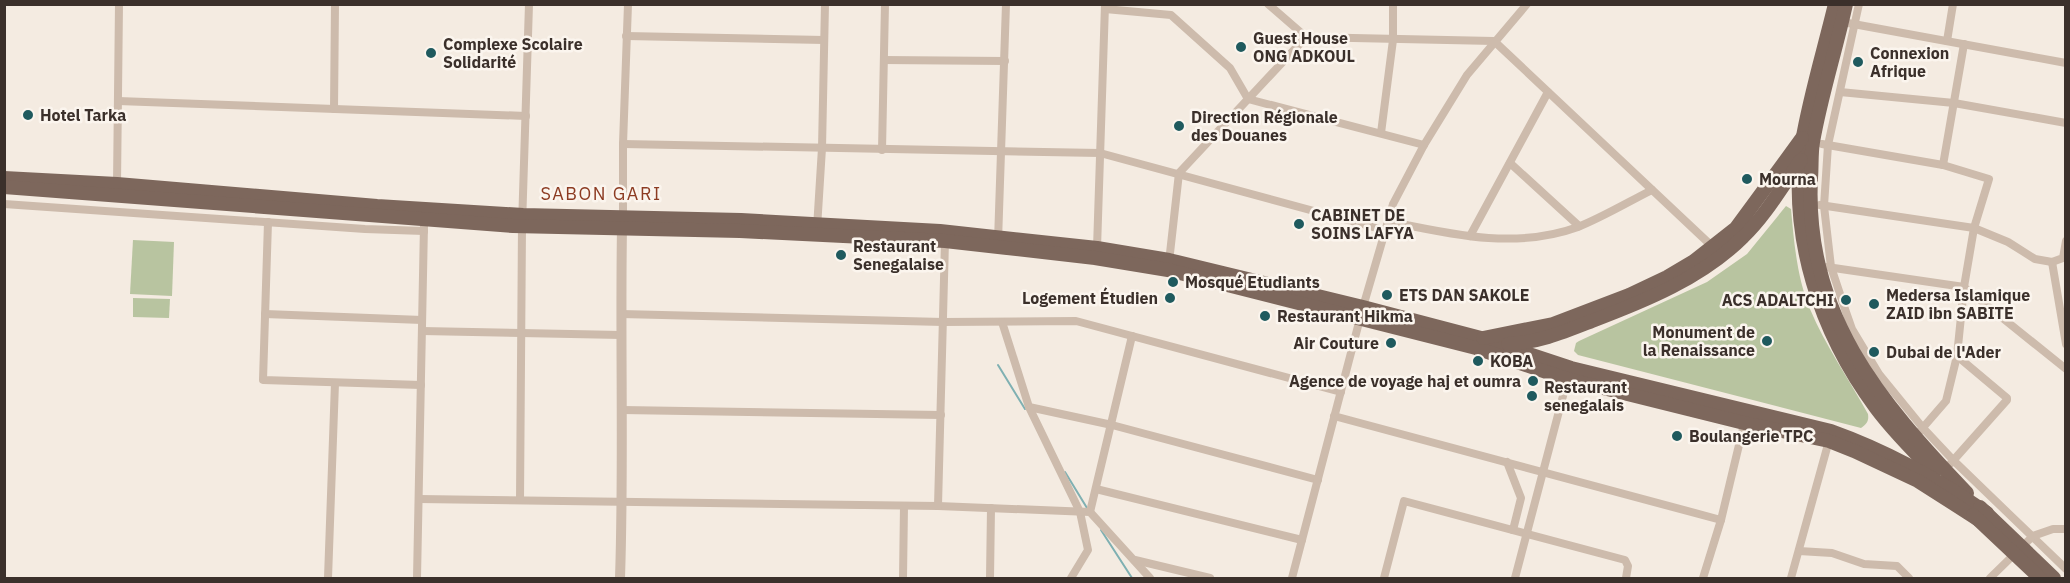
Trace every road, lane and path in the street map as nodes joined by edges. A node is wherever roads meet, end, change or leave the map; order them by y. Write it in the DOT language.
graph roads {
  1 [pos="120,4"];
  2 [pos="335,4"];
  3 [pos="529,4"];
  4 [pos="628,4"];
  5 [pos="825,4"];
  6 [pos="885,4"];
  7 [pos="1006,4"];
  8 [pos="1268,4"];
  9 [pos="1393,4"];
  10 [pos="1527,4"];
  11 [pos="1835,4"];
  12 [pos="1846,4"];
  13 [pos="1859,4"];
  14 [pos="1953,4"];
  15 [pos="1105,7"];
  16 [pos="1843,22"];
  17 [pos="627,36"];
  18 [pos="1306,36"];
  19 [pos="824,40"];
  20 [pos="1393,40"];
  21 [pos="1494,41"];
  22 [pos="1947,41"];
  23 [pos="1964,44"];
  24 [pos="884,60"];
  25 [pos="1005,61"];
  26 [pos="2066,63"];
  27 [pos="1548,92"];
  28 [pos="1840,92"];
  29 [pos="1248,99"];
  30 [pos="118,101"];
  31 [pos="1954,103"];
  32 [pos="334,109"];
  33 [pos="526,116"];
  34 [pos="2066,123"];
  35 [pos="1381,133"];
  36 [pos="1808,139"];
  37 [pos="623,144"];
  38 [pos="1424,145"];
  39 [pos="1828,145"];
  40 [pos="822,148"];
  41 [pos="882,150"];
  42 [pos="1002,152"];
  43 [pos="1100,153"];
  44 [pos="1801,160"];
  45 [pos="1510,163"];
  46 [pos="1944,165"];
  47 [pos="1179,173"];
  48 [pos="4,178"];
  49 [pos="44,185"];
  50 [pos="4,188"];
  51 [pos="116,190"];
  52 [pos="1652,190"];
  53 [pos="4,204"];
  54 [pos="1811,204"];
  55 [pos="377,212"];
  56 [pos="523,220"];
  57 [pos="268,222"];
  58 [pos="623,222"];
  59 [pos="424,225"];
  60 [pos="1385,225"];
  61 [pos="1579,226"];
  62 [pos="1974,228"];
  63 [pos="816,229"];
  64 [pos="913,235"];
  65 [pos="1470,236"];
  66 [pos="998,241"];
  67 [pos="2066,241"];
  68 [pos="945,242"];
  69 [pos="1097,248"];
  70 [pos="1718,251"];
  71 [pos="2052,262"];
  72 [pos="1169,265"];
  73 [pos="1820,268"];
  74 [pos="1964,287"];
  75 [pos="1361,313"];
  76 [pos="265,314"];
  77 [pos="621,314"];
  78 [pos="422,320"];
  79 [pos="943,322"];
  80 [pos="1002,322"];
  81 [pos="422,331"];
  82 [pos="1546,332"];
  83 [pos="521,333"];
  84 [pos="621,335"];
  85 [pos="1132,336"];
  86 [pos="1479,343"];
  87 [pos="1501,344"];
  88 [pos="2066,344"];
  89 [pos="1957,356"];
  90 [pos="1555,363"];
  91 [pos="2064,365"];
  92 [pos="1569,373"];
  93 [pos="335,383"];
  94 [pos="421,385"];
  95 [pos="1341,392"];
  96 [pos="1029,407"];
  97 [pos="622,410"];
  98 [pos="940,416"];
  99 [pos="1334,416"];
  100 [pos="1746,417"];
  101 [pos="1112,425"];
  102 [pos="1919,432"];
  103 [pos="1830,436"];
  104 [pos="1507,462"];
  105 [pos="1950,465"];
  106 [pos="1544,472"];
  107 [pos="1318,480"];
  108 [pos="1947,486"];
  109 [pos="1096,489"];
  110 [pos="1521,498"];
  111 [pos="419,499"];
  112 [pos="520,500"];
  113 [pos="623,502"];
  114 [pos="1536,502"];
  115 [pos="904,506"];
  116 [pos="938,506"];
  117 [pos="991,508"];
  118 [pos="1080,512"];
  119 [pos="1090,512"];
  120 [pos="1983,517"];
  121 [pos="1721,520"];
  122 [pos="2066,529"];
  123 [pos="1513,530"];
  124 [pos="1527,534"];
  125 [pos="2033,536"];
  126 [pos="1302,540"];
  127 [pos="1799,551"];
  128 [pos="2018,552"];
  129 [pos="1133,560"];
  130 [pos="2066,569"];
  131 [pos="328,579"];
  132 [pos="417,579"];
  133 [pos="620,579"];
  134 [pos="903,579"];
  135 [pos="990,579"];
  136 [pos="1071,579"];
  137 [pos="1150,579"];
  138 [pos="1210,579"];
  139 [pos="1292,579"];
  140 [pos="1384,579"];
  141 [pos="1515,579"];
  142 [pos="1626,579"];
  143 [pos="1703,579"];
  144 [pos="1791,579"];
  145 [pos="1909,579"];
  146 [pos="1990,579"];
  147 [pos="2040,579"];
  148 [pos="2054,579"];
  1 -- 30 [label="street"];
  2 -- 32 [label="street"];
  3 -- 33 [label="street"];
  4 -- 17 [label="street"];
  5 -- 19 [label="street"];
  6 -- 24 [label="street"];
  7 -- 25 [label="street"];
  8 -- 18 [label="street"];
  9 -- 20 [label="street"];
  10 -- 21 [label="street"];
  11 -- 16 [label="main road"];
  12 -- 16 [label="main road"];
  13 -- 16 [label="street"];
  14 -- 22 [label="street"];
  15 -- 29 [label="street"];
  15 -- 43 [label="street"];
  16 -- 22 [label="street"];
  16 -- 28 [label="street"];
  16 -- 36 [label="main road"];
  17 -- 19 [label="street"];
  17 -- 37 [label="street"];
  18 -- 20 [label="street"];
  18 -- 29 [label="street"];
  19 -- 40 [label="street"];
  20 -- 21 [label="street"];
  20 -- 35 [label="street"];
  21 -- 27 [label="street"];
  21 -- 38 [label="street"];
  22 -- 23 [label="street"];
  23 -- 26 [label="street"];
  23 -- 31 [label="street"];
  24 -- 25 [label="street"];
  24 -- 41 [label="street"];
  25 -- 42 [label="street"];
  27 -- 45 [label="street"];
  27 -- 52 [label="street"];
  28 -- 31 [label="street"];
  28 -- 39 [label="street"];
  29 -- 35 [label="street"];
  29 -- 47 [label="street"];
  30 -- 32 [label="street"];
  30 -- 51 [label="street"];
  31 -- 34 [label="street"];
  31 -- 46 [label="street"];
  32 -- 33 [label="street"];
  33 -- 56 [label="street"];
  35 -- 38 [label="street"];
  36 -- 39 [label="street"];
  36 -- 44 [label="main road"];
  36 -- 54 [label="main road"];
  36 -- 70 [label="main road"];
  37 -- 40 [label="street"];
  37 -- 58 [label="street"];
  38 -- 60 [label="street"];
  39 -- 46 [label="street"];
  39 -- 54 [label="street"];
  40 -- 41 [label="street"];
  40 -- 63 [label="street"];
  41 -- 42 [label="street"];
  42 -- 43 [label="street"];
  42 -- 66 [label="street"];
  43 -- 47 [label="street"];
  43 -- 69 [label="street"];
  44 -- 54 [label="main road"];
  44 -- 70 [label="main road"];
  45 -- 61 [label="street"];
  45 -- 65 [label="street"];
  46 -- 62 [label="street"];
  47 -- 60 [label="street"];
  47 -- 72 [label="street"];
  48 -- 49 [label="main road"];
  49 -- 50 [label="main road"];
  49 -- 51 [label="main road"];
  51 -- 55 [label="main road"];
  52 -- 61 [label="street"];
  52 -- 70 [label="street"];
  53 -- 57 [label="street"];
  54 -- 62 [label="street"];
  54 -- 73 [label="main road"];
  55 -- 56 [label="main road"];
  55 -- 59 [label="main road"];
  56 -- 58 [label="main road"];
  56 -- 59 [label="main road"];
  56 -- 83 [label="street"];
  57 -- 59 [label="street"];
  57 -- 76 [label="street"];
  58 -- 63 [label="main road"];
  58 -- 77 [label="street"];
  59 -- 78 [label="street"];
  60 -- 65 [label="street"];
  60 -- 75 [label="street"];
  61 -- 65 [label="street"];
  62 -- 71 [label="street"];
  62 -- 74 [label="street"];
  63 -- 64 [label="main road"];
  64 -- 66 [label="main road"];
  64 -- 68 [label="main road"];
  66 -- 68 [label="main road"];
  66 -- 69 [label="main road"];
  66 -- 72 [label="main road"];
  67 -- 71 [label="street"];
  68 -- 79 [label="street"];
  69 -- 72 [label="main road"];
  70 -- 82 [label="main road"];
  71 -- 88 [label="street"];
  72 -- 75 [label="main road"];
  73 -- 74 [label="street"];
  73 -- 102 [label="main road"];
  73 -- 108 [label="main road"];
  74 -- 89 [label="street"];
  74 -- 91 [label="street"];
  75 -- 86 [label="main road"];
  75 -- 86 [label="main road"];
  75 -- 95 [label="street"];
  76 -- 78 [label="street"];
  76 -- 93 [label="street"];
  77 -- 79 [label="street"];
  77 -- 84 [label="street"];
  78 -- 81 [label="street"];
  79 -- 80 [label="street"];
  79 -- 98 [label="street"];
  80 -- 85 [label="street"];
  80 -- 96 [label="street"];
  81 -- 83 [label="street"];
  81 -- 94 [label="street"];
  82 -- 86 [label="main road"];
  82 -- 87 [label="main road"];
  82 -- 90 [label="main road"];
  83 -- 84 [label="street"];
  83 -- 112 [label="street"];
  84 -- 97 [label="street"];
  85 -- 95 [label="street"];
  85 -- 101 [label="street"];
  86 -- 87 [label="main road"];
  86 -- 92 [label="main road"];
  87 -- 90 [label="main road"];
  89 -- 102 [label="street"];
  89 -- 105 [label="street"];
  90 -- 92 [label="main road"];
  92 -- 100 [label="main road"];
  92 -- 106 [label="street"];
  93 -- 94 [label="street"];
  93 -- 131 [label="street"];
  94 -- 111 [label="street"];
  95 -- 99 [label="street"];
  96 -- 101 [label="street"];
  96 -- 118 [label="street"];
  97 -- 98 [label="street"];
  97 -- 113 [label="street"];
  98 -- 116 [label="street"];
  99 -- 104 [label="street"];
  99 -- 107 [label="street"];
  100 -- 103 [label="main road"];
  100 -- 121 [label="street"];
  101 -- 107 [label="street"];
  101 -- 109 [label="street"];
  102 -- 105 [label="main road"];
  103 -- 108 [label="main road"];
  103 -- 120 [label="main road"];
  103 -- 127 [label="street"];
  104 -- 106 [label="street"];
  104 -- 110 [label="street"];
  105 -- 120 [label="main road"];
  105 -- 125 [label="street"];
  106 -- 114 [label="street"];
  106 -- 121 [label="street"];
  107 -- 126 [label="street"];
  108 -- 120 [label="main road"];
  109 -- 119 [label="street"];
  109 -- 126 [label="street"];
  110 -- 114 [label="street"];
  110 -- 123 [label="street"];
  111 -- 112 [label="street"];
  111 -- 132 [label="street"];
  112 -- 113 [label="street"];
  113 -- 115 [label="street"];
  113 -- 133 [label="street"];
  114 -- 124 [label="street"];
  115 -- 116 [label="street"];
  115 -- 134 [label="street"];
  116 -- 117 [label="street"];
  117 -- 118 [label="street"];
  117 -- 135 [label="street"];
  118 -- 119 [label="street"];
  118 -- 136 [label="street"];
  119 -- 129 [label="street"];
  120 -- 128 [label="main road"];
  121 -- 143 [label="street"];
  122 -- 125 [label="street"];
  123 -- 124 [label="street"];
  123 -- 140 [label="street"];
  124 -- 141 [label="street"];
  124 -- 142 [label="street"];
  125 -- 128 [label="street"];
  125 -- 130 [label="street"];
  126 -- 139 [label="street"];
  127 -- 144 [label="street"];
  127 -- 145 [label="street"];
  128 -- 146 [label="street"];
  128 -- 147 [label="main road"];
  128 -- 148 [label="main road"];
  129 -- 137 [label="street"];
  129 -- 138 [label="street"];
}
